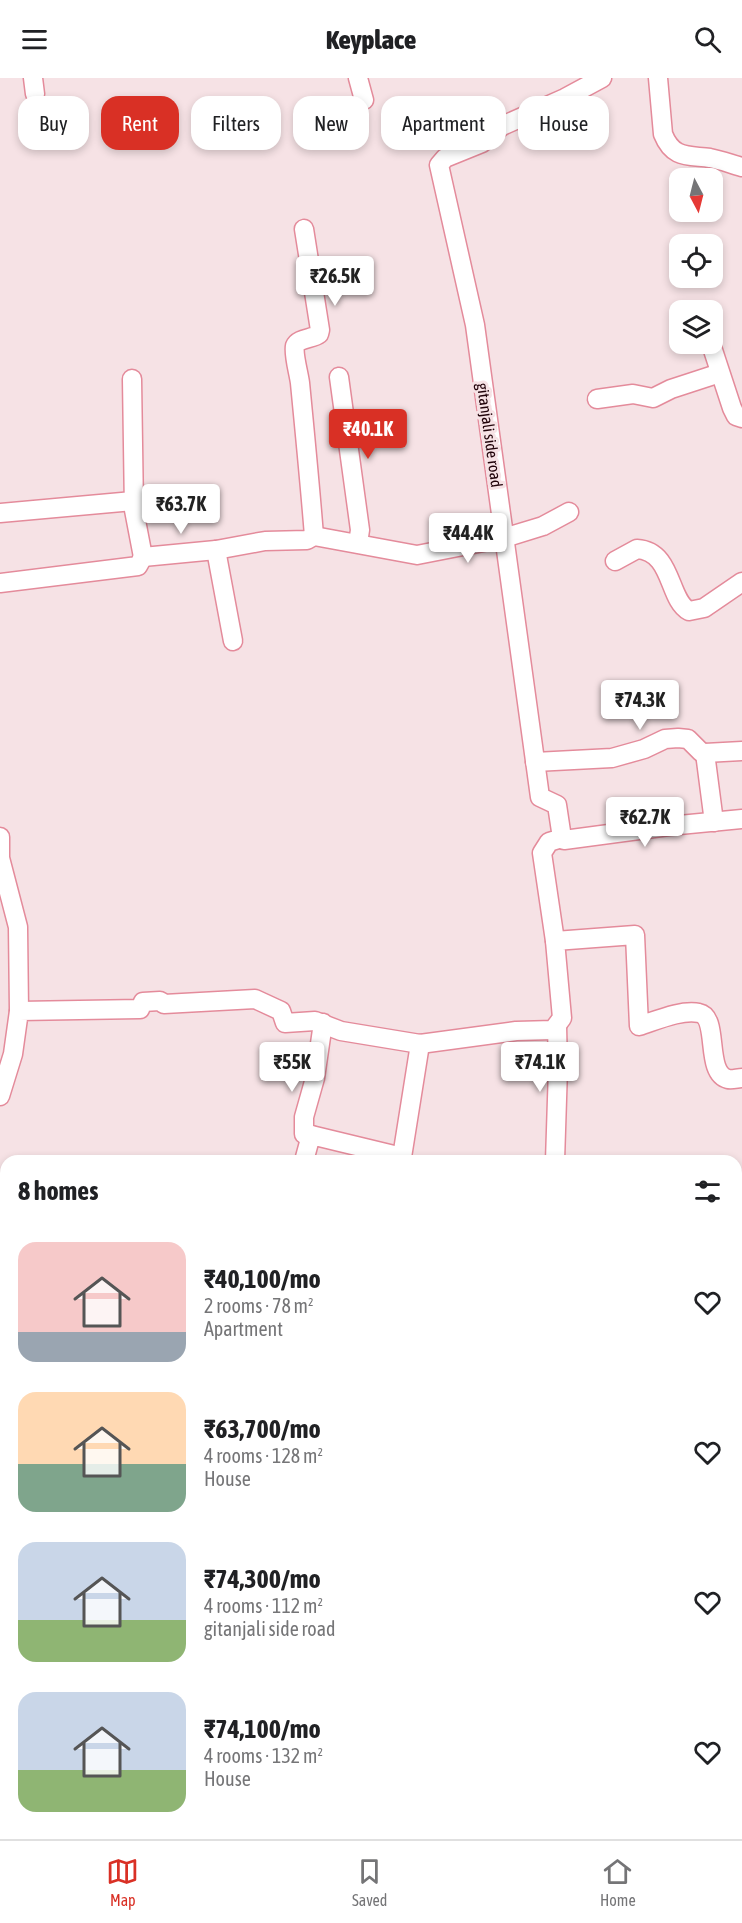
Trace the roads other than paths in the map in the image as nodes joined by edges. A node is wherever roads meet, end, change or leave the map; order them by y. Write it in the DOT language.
graph roads {
  1 [pos="358,78"];
  2 [pos="602,78"];
  3 [pos="658,78"];
  4 [pos="363,96"];
  5 [pos="742,167"];
  6 [pos="304,229"];
  7 [pos="714,354"];
  8 [pos="720,373"];
  9 [pos="339,377"];
  10 [pos="132,379"];
  11 [pos="597,399"];
  12 [pos="742,418"];
  13 [pos="133,501"];
  14 [pos="569,512"];
  15 [pos="0,513"];
  16 [pos="314,536"];
  17 [pos="504,538"];
  18 [pos="358,543"];
  19 [pos="216,550"];
  20 [pos="143,557"];
  21 [pos="615,561"];
  22 [pos="742,582"];
  23 [pos="0,583"];
  24 [pos="233,641"];
  25 [pos="742,751"];
  26 [pos="705,753"];
  27 [pos="536,762"];
  28 [pos="742,819"];
  29 [pos="714,822"];
  30 [pos="0,837"];
  31 [pos="562,838"];
  32 [pos="555,941"];
  33 [pos="20,1011"];
  34 [pos="323,1023"];
  35 [pos="557,1026"];
  36 [pos="420,1044"];
  37 [pos="742,1078"];
  38 [pos="0,1096"];
  39 [pos="311,1135"];
  40 [pos="306,1155"];
  41 [pos="394,1155"];
  42 [pos="402,1155"];
  43 [pos="555,1155"];
  1 -- 4 [label="street"];
  2 -- 17 [label="street, gitanjali side road"];
  3 -- 5 [label="street"];
  6 -- 16 [label="street"];
  7 -- 8 [label="street"];
  8 -- 11 [label="street"];
  8 -- 12 [label="street"];
  9 -- 18 [label="street"];
  10 -- 13 [label="street"];
  13 -- 15 [label="street"];
  13 -- 20 [label="street"];
  14 -- 17 [label="street"];
  16 -- 18 [label="street"];
  16 -- 19 [label="street"];
  17 -- 18 [label="street"];
  17 -- 27 [label="street, gitanjali side road"];
  19 -- 20 [label="street"];
  19 -- 24 [label="street"];
  20 -- 23 [label="street"];
  21 -- 22 [label="street"];
  25 -- 26 [label="street"];
  26 -- 27 [label="street"];
  26 -- 29 [label="street"];
  27 -- 31 [label="street, gitanjali side road"];
  28 -- 29 [label="street"];
  29 -- 31 [label="street"];
  30 -- 33 [label="street"];
  31 -- 32 [label="street"];
  32 -- 35 [label="street"];
  32 -- 37 [label="street"];
  33 -- 34 [label="street"];
  33 -- 38 [label="street"];
  34 -- 36 [label="street"];
  34 -- 39 [label="street"];
  35 -- 36 [label="street"];
  35 -- 43 [label="street"];
  36 -- 42 [label="street"];
  39 -- 40 [label="street"];
  39 -- 41 [label="street"];
}
